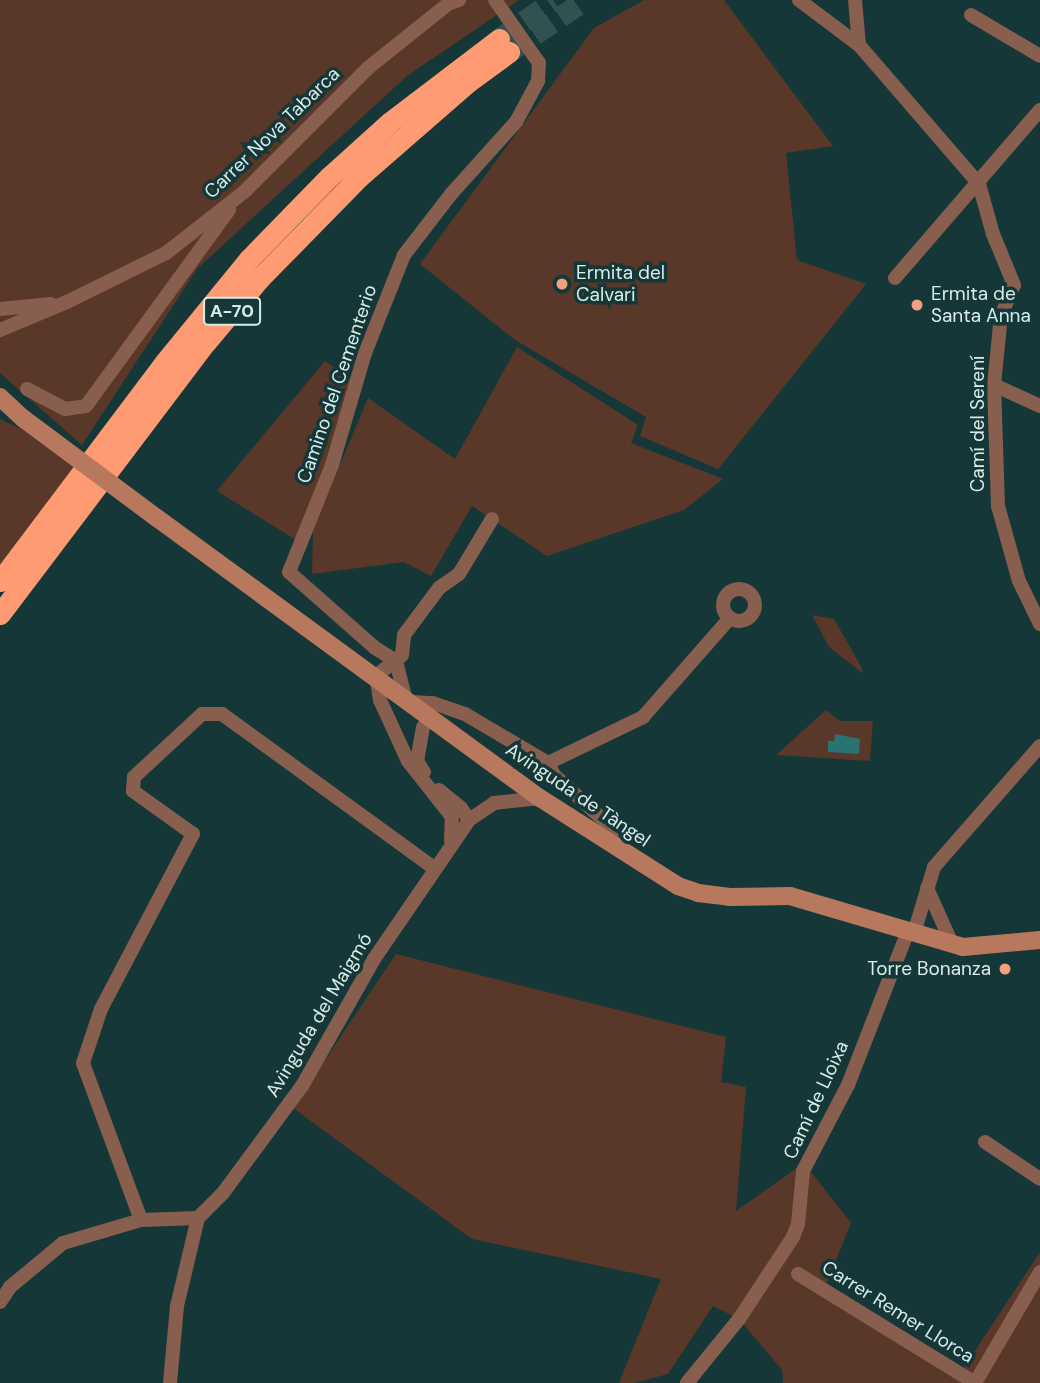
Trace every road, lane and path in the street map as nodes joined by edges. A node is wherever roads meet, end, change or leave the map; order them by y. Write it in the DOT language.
graph roads {
  1 [pos="459,0"];
  2 [pos="495,0"];
  3 [pos="799,0"];
  4 [pos="855,0"];
  5 [pos="971,15"];
  6 [pos="859,45"];
  7 [pos="1040,56"];
  8 [pos="1040,110"];
  9 [pos="979,184"];
  10 [pos="239,197"];
  11 [pos="895,278"];
  12 [pos="67,302"];
  13 [pos="0,309"];
  14 [pos="0,330"];
  15 [pos="994,385"];
  16 [pos="27,389"];
  17 [pos="0,397"];
  18 [pos="1040,406"];
  19 [pos="0,410"];
  20 [pos="24,419"];
  21 [pos="492,519"];
  22 [pos="0,581"];
  23 [pos="0,614"];
  24 [pos="730,618"];
  25 [pos="1040,624"];
  26 [pos="399,658"];
  27 [pos="376,676"];
  28 [pos="408,700"];
  29 [pos="428,723"];
  30 [pos="391,726"];
  31 [pos="1040,746"];
  32 [pos="548,763"];
  33 [pos="540,798"];
  34 [pos="469,820"];
  35 [pos="452,841"];
  36 [pos="612,844"];
  37 [pos="433,868"];
  38 [pos="928,888"];
  39 [pos="911,932"];
  40 [pos="1040,940"];
  41 [pos="952,944"];
  42 [pos="985,1142"];
  43 [pos="1040,1179"];
  44 [pos="198,1218"];
  45 [pos="141,1220"];
  46 [pos="1040,1272"];
  47 [pos="798,1274"];
  48 [pos="0,1302"];
  49 [pos="170,1383"];
  50 [pos="687,1383"];
  1 -- 10 [label="street, Carrer Nova Tabarca"];
  2 -- 26 [label="street, Camino del Cementerio"];
  3 -- 6 [label="street"];
  4 -- 6 [label="street"];
  5 -- 7 [label="street"];
  6 -- 9 [label="street"];
  8 -- 9 [label="street"];
  9 -- 11 [label="street"];
  9 -- 15 [label="street, Camí del Serení"];
  10 -- 12 [label="street, Carrer Nova Tabarca"];
  10 -- 16 [label="street"];
  12 -- 13 [label="street"];
  12 -- 14 [label="street, Carrer Nova Tabarca"];
  15 -- 18 [label="street"];
  15 -- 25 [label="street, Camí del Serení"];
  17 -- 20 [label="main road"];
  19 -- 20 [label="main road"];
  20 -- 27 [label="main road, Avinguda de Tàngel, bridge"];
  21 -- 26 [label="street"];
  22 -- 23 [label="highway, A-70"];
  24 -- 32 [label="street"];
  26 -- 27 [label="street"];
  26 -- 28 [label="street"];
  27 -- 28 [label="main road, Avinguda de Tàngel"];
  27 -- 30 [label="street"];
  28 -- 29 [label="main road, Avinguda de Tàngel"];
  28 -- 32 [label="street"];
  29 -- 30 [label="street"];
  29 -- 33 [label="main road, Avinguda de Tàngel"];
  29 -- 34 [label="street"];
  30 -- 35 [label="street"];
  31 -- 38 [label="street"];
  32 -- 36 [label="street"];
  33 -- 34 [label="street, Avinguda del Maigmó"];
  33 -- 36 [label="main road, Avinguda de Tàngel"];
  34 -- 35 [label="street, Avinguda del Maigmó"];
  35 -- 37 [label="street, Avinguda del Maigmó"];
  36 -- 39 [label="main road, Avinguda de Tàngel"];
  37 -- 44 [label="street, Avinguda del Maigmó"];
  37 -- 45 [label="street"];
  38 -- 39 [label="street"];
  38 -- 41 [label="street"];
  39 -- 41 [label="main road, Avinguda de Tàngel"];
  39 -- 50 [label="street, Camí de Lloixa"];
  40 -- 41 [label="main road, Avinguda de Tàngel"];
  42 -- 43 [label="street"];
  44 -- 45 [label="street"];
  44 -- 49 [label="street"];
  45 -- 48 [label="street"];
  46 -- 47 [label="street, Carrer Remer Llorca"];
}
